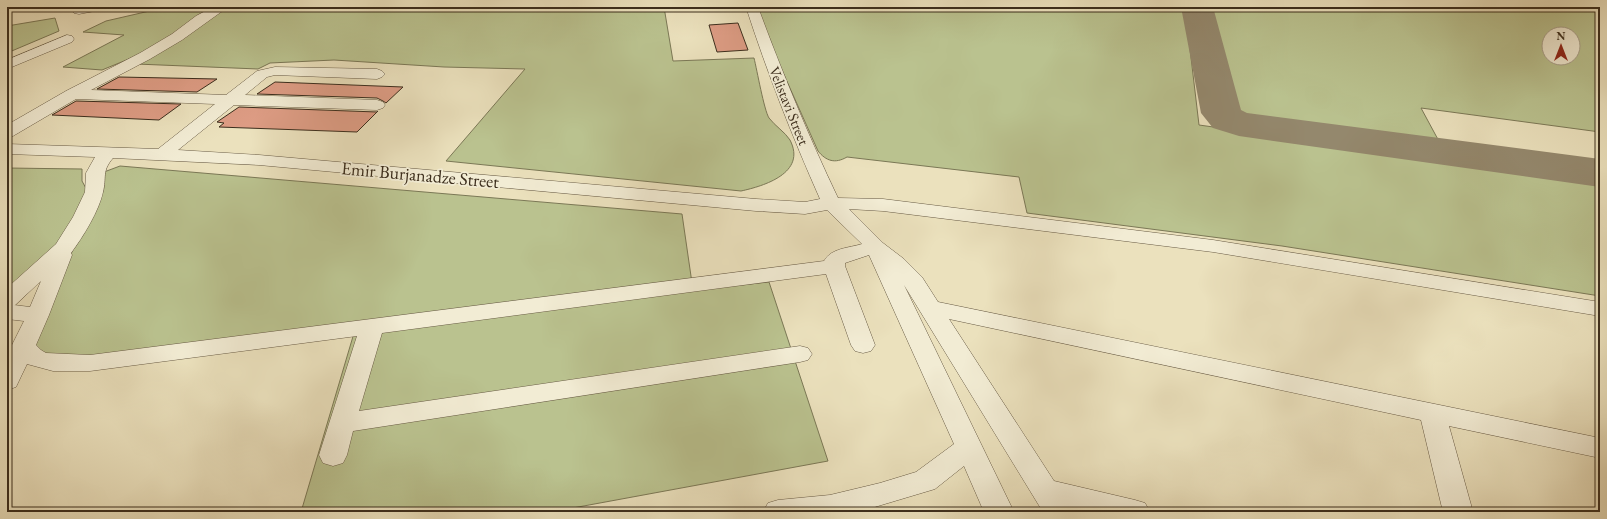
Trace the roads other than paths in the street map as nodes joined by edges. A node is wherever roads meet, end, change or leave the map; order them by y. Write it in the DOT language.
graph roads {
  1 [pos="95,7"];
  2 [pos="222,7"];
  3 [pos="752,7"];
  4 [pos="79,10"];
  5 [pos="67,39"];
  6 [pos="7,65"];
  7 [pos="377,74"];
  8 [pos="72,94"];
  9 [pos="231,100"];
  10 [pos="377,105"];
  11 [pos="7,132"];
  12 [pos="7,149"];
  13 [pos="109,152"];
  14 [pos="162,154"];
  15 [pos="831,203"];
  16 [pos="876,247"];
  17 [pos="64,248"];
  18 [pos="834,266"];
  19 [pos="7,300"];
  20 [pos="931,308"];
  21 [pos="1600,308"];
  22 [pos="7,312"];
  23 [pos="38,316"];
  24 [pos="372,326"];
  25 [pos="863,345"];
  26 [pos="24,346"];
  27 [pos="800,354"];
  28 [pos="7,381"];
  29 [pos="1432,413"];
  30 [pos="343,423"];
  31 [pos="969,447"];
  32 [pos="1600,448"];
  33 [pos="333,455"];
  34 [pos="1052,501"];
  35 [pos="778,512"];
  36 [pos="999,512"];
  37 [pos="1135,512"];
  38 [pos="1458,512"];
  1 -- 4 [label="street"];
  2 -- 8 [label="street"];
  3 -- 15 [label="street, Velistavi Street"];
  5 -- 6 [label="street"];
  7 -- 9 [label="street"];
  8 -- 9 [label="street"];
  8 -- 11 [label="street"];
  9 -- 10 [label="street"];
  9 -- 14 [label="street"];
  12 -- 13 [label="street, Emir Burjanadze Street"];
  13 -- 14 [label="street, Emir Burjanadze Street"];
  13 -- 17 [label="street"];
  14 -- 15 [label="street, Emir Burjanadze Street"];
  15 -- 16 [label="street"];
  15 -- 21 [label="street, Emir Burjanadze Street"];
  16 -- 18 [label="street"];
  16 -- 20 [label="street"];
  16 -- 31 [label="street"];
  17 -- 19 [label="street"];
  17 -- 23 [label="street"];
  18 -- 24 [label="street"];
  18 -- 25 [label="street"];
  20 -- 29 [label="street"];
  20 -- 34 [label="street"];
  22 -- 23 [label="street"];
  23 -- 26 [label="street"];
  24 -- 26 [label="street"];
  24 -- 30 [label="street"];
  26 -- 28 [label="street"];
  27 -- 30 [label="street"];
  29 -- 32 [label="street"];
  29 -- 38 [label="street"];
  30 -- 33 [label="street"];
  31 -- 35 [label="street"];
  31 -- 36 [label="street"];
  34 -- 37 [label="street"];
}
